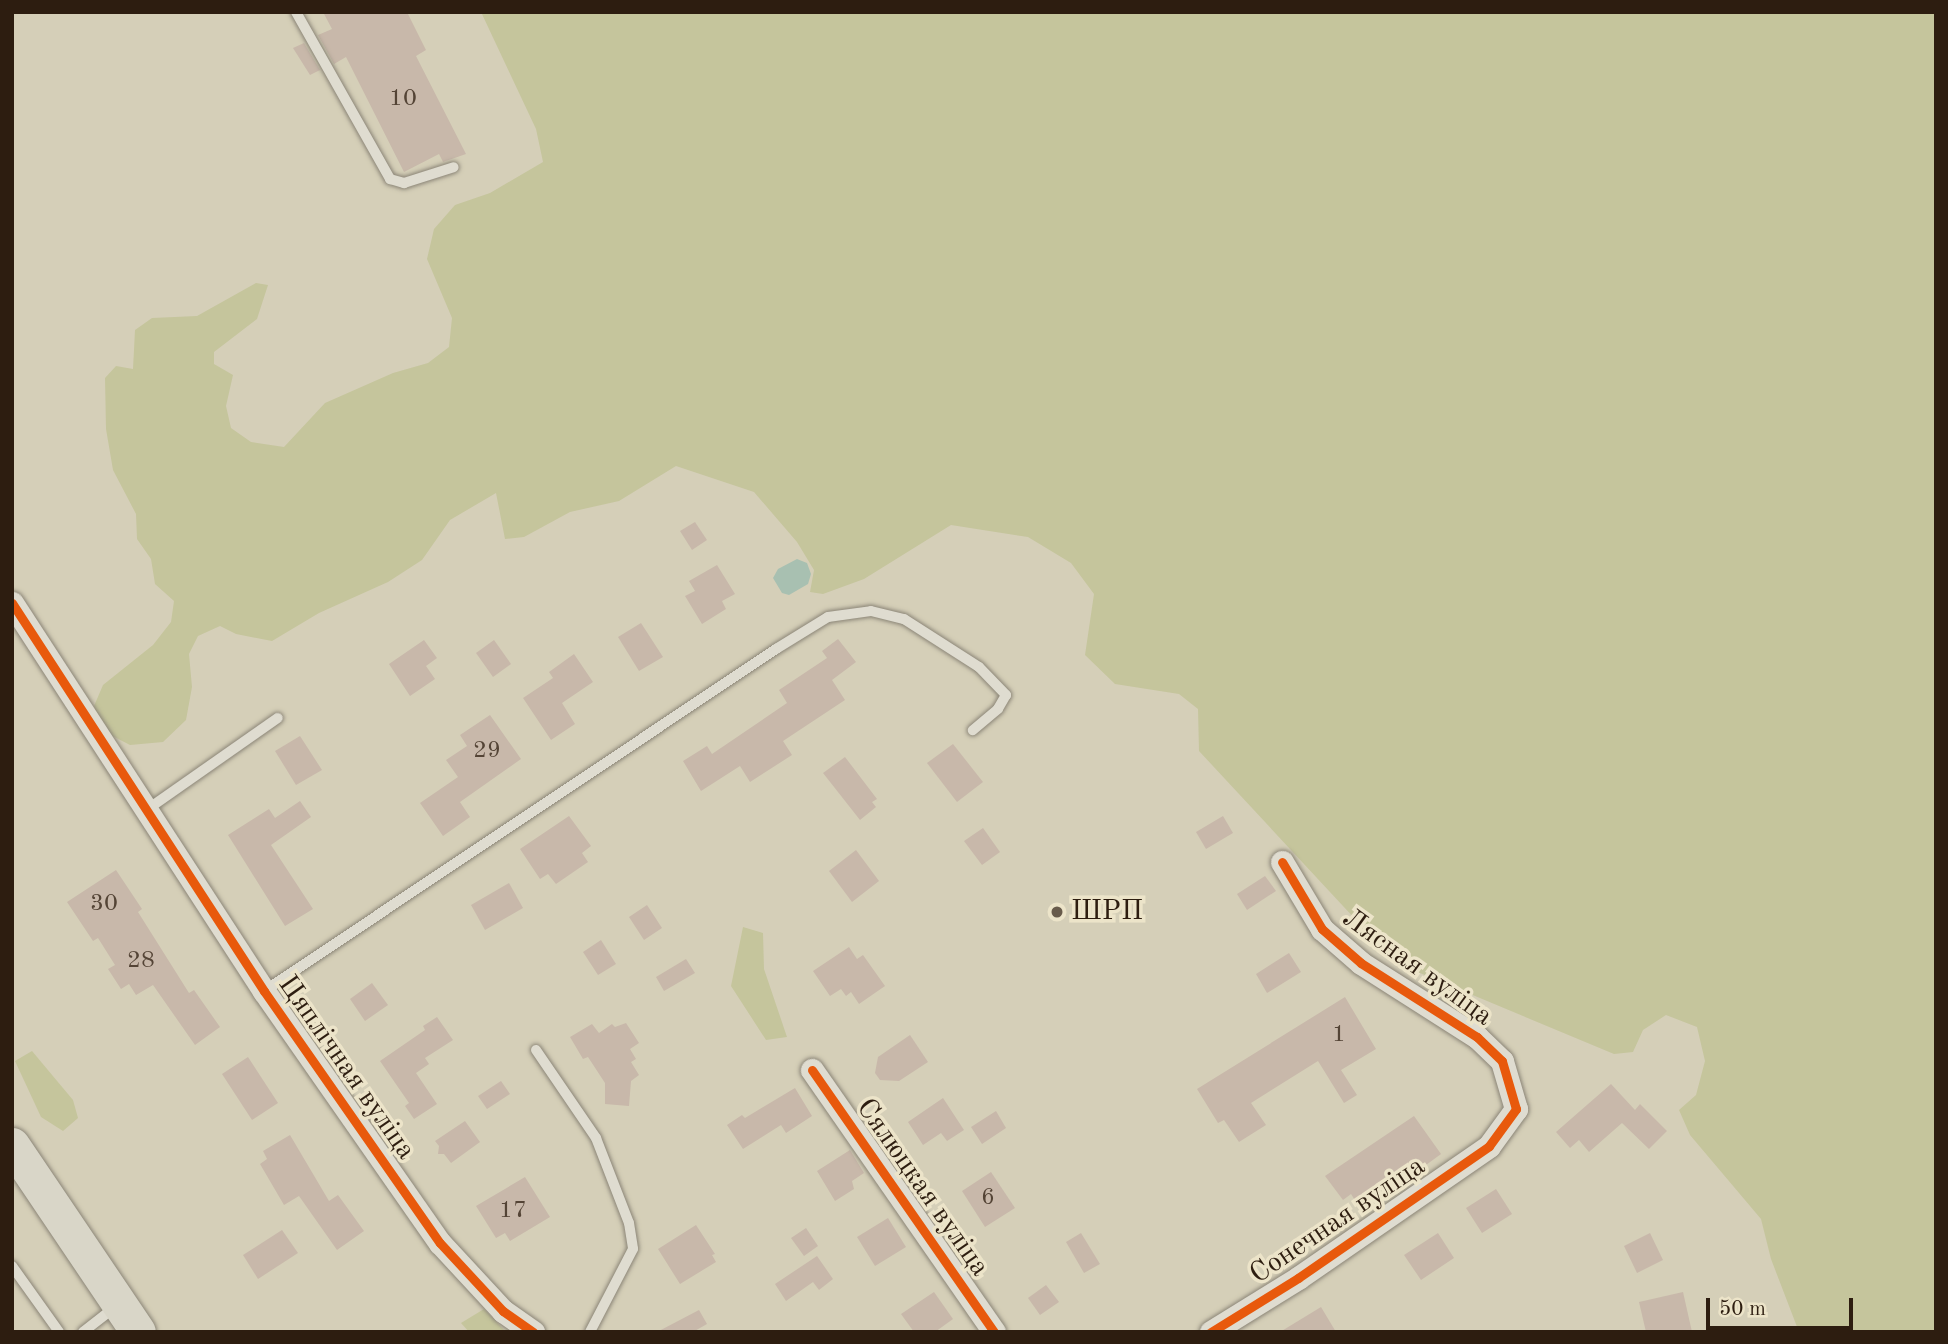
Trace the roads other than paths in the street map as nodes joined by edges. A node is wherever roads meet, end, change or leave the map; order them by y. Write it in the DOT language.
graph roads {
  1 [pos="296,12"];
  2 [pos="454,167"];
  3 [pos="12,603"];
  4 [pos="278,718"];
  5 [pos="973,730"];
  6 [pos="145,811"];
  7 [pos="1282,863"];
  8 [pos="264,991"];
  9 [pos="537,1051"];
  10 [pos="812,1070"];
  11 [pos="12,1146"];
  12 [pos="1489,1146"];
  13 [pos="12,1266"];
  14 [pos="129,1318"];
  15 [pos="59,1332"];
  16 [pos="83,1332"];
  17 [pos="533,1332"];
  18 [pos="590,1332"];
  19 [pos="994,1332"];
  20 [pos="1211,1332"];
  1 -- 2 [label="lane"];
  3 -- 6 [label="street, Цяплічная вуліца"];
  4 -- 6 [label="lane"];
  5 -- 8 [label="lane"];
  6 -- 8 [label="street, Цяплічная вуліца"];
  7 -- 12 [label="street, Лясная вуліца"];
  8 -- 17 [label="street, Цяплічная вуліца"];
  9 -- 18 [label="lane"];
  10 -- 19 [label="street, Сялюцкая вуліца"];
  11 -- 14 [label="main road"];
  12 -- 20 [label="street, Сонечная вуліца"];
  13 -- 15 [label="lane"];
  14 -- 16 [label="lane"];
}
